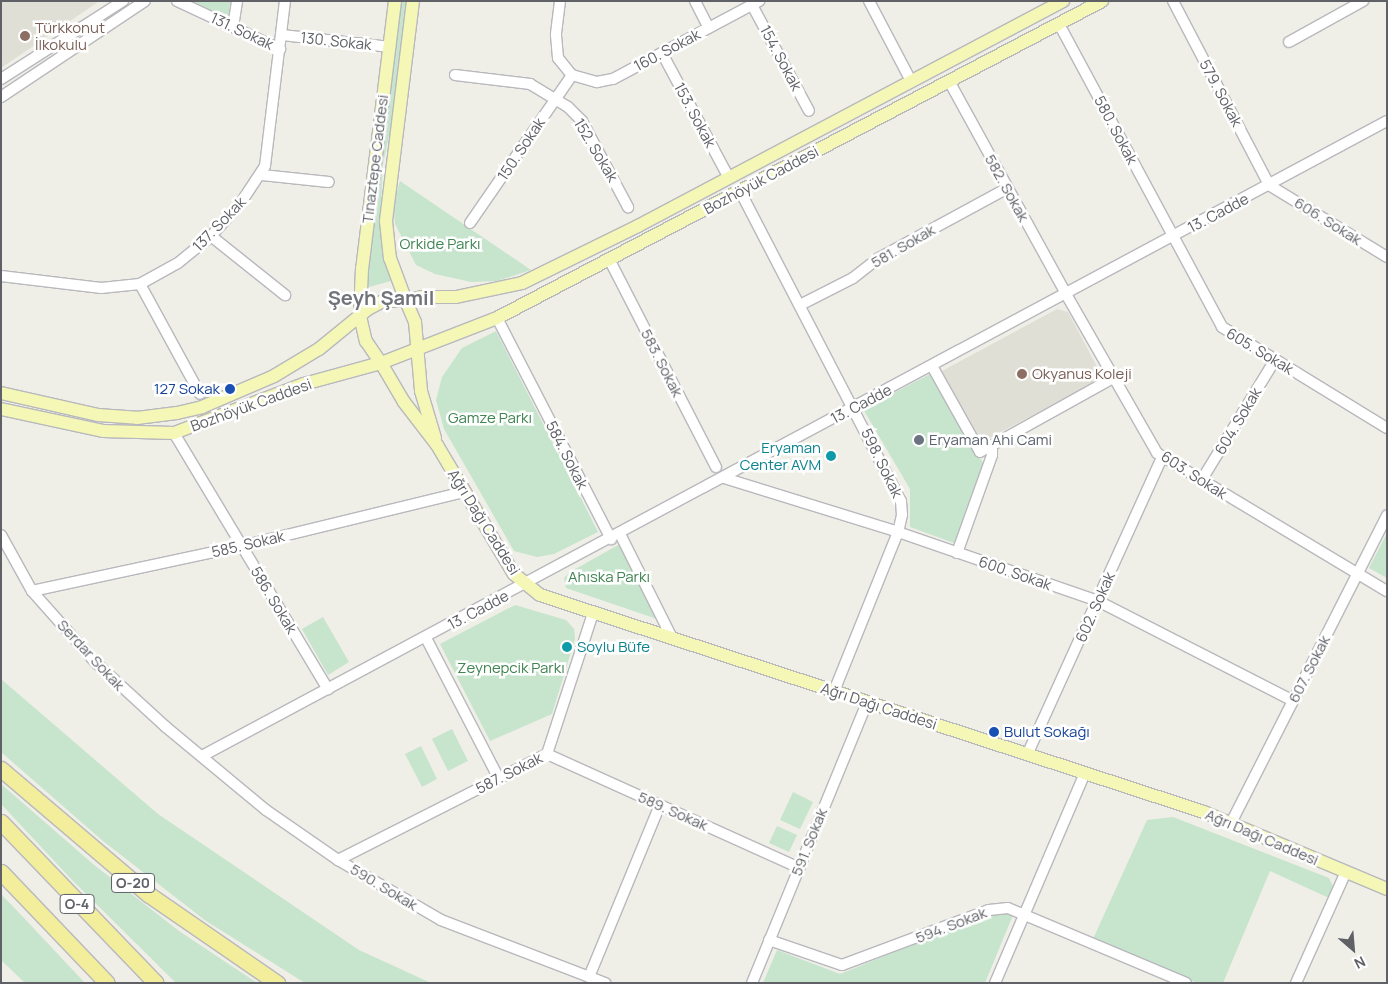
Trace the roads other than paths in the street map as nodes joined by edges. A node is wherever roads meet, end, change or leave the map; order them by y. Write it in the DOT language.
graph roads {
  1 [pos="123,1"];
  2 [pos="145,1"];
  3 [pos="177,1"];
  4 [pos="237,1"];
  5 [pos="286,1"];
  6 [pos="396,1"];
  7 [pos="413,1"];
  8 [pos="560,1"];
  9 [pos="695,1"];
  10 [pos="869,1"];
  11 [pos="1063,1"];
  12 [pos="1102,1"];
  13 [pos="1173,1"];
  14 [pos="1363,1"];
  15 [pos="756,3"];
  16 [pos="1059,24"];
  17 [pos="233,28"];
  18 [pos="709,28"];
  19 [pos="282,35"];
  20 [pos="1289,42"];
  21 [pos="390,46"];
  22 [pos="280,49"];
  23 [pos="662,53"];
  24 [pos="455,74"];
  25 [pos="572,75"];
  26 [pos="1,79"];
  27 [pos="912,81"];
  28 [pos="949,81"];
  29 [pos="1,97"];
  30 [pos="555,98"];
  31 [pos="809,111"];
  32 [pos="1387,121"];
  33 [pos="262,175"];
  34 [pos="729,178"];
  35 [pos="329,182"];
  36 [pos="1269,185"];
  37 [pos="1008,188"];
  38 [pos="740,191"];
  39 [pos="628,208"];
  40 [pos="470,223"];
  41 [pos="211,236"];
  42 [pos="1173,237"];
  43 [pos="1387,257"];
  44 [pos="609,259"];
  45 [pos="1,276"];
  46 [pos="140,284"];
  47 [pos="1066,294"];
  48 [pos="285,295"];
  49 [pos="406,301"];
  50 [pos="800,305"];
  51 [pos="360,316"];
  52 [pos="497,318"];
  53 [pos="416,349"];
  54 [pos="1275,360"];
  55 [pos="381,363"];
  56 [pos="932,366"];
  57 [pos="1113,378"];
  58 [pos="1,393"];
  59 [pos="200,394"];
  60 [pos="854,408"];
  61 [pos="1,409"];
  62 [pos="1387,428"];
  63 [pos="174,433"];
  64 [pos="437,445"];
  65 [pos="992,445"];
  66 [pos="1162,458"];
  67 [pos="716,468"];
  68 [pos="724,478"];
  69 [pos="1201,482"];
  70 [pos="464,492"];
  71 [pos="1387,515"];
  72 [pos="898,532"];
  73 [pos="620,534"];
  74 [pos="1,535"];
  75 [pos="611,539"];
  76 [pos="242,546"];
  77 [pos="957,553"];
  78 [pos="1357,574"];
  79 [pos="526,585"];
  80 [pos="32,591"];
  81 [pos="1387,591"];
  82 [pos="1098,601"];
  83 [pos="593,613"];
  84 [pos="426,638"];
  85 [pos="672,638"];
  86 [pos="328,689"];
  87 [pos="834,691"];
  88 [pos="1293,701"];
  89 [pos="867,702"];
  90 [pos="547,754"];
  91 [pos="1027,755"];
  92 [pos="202,756"];
  93 [pos="1,769"];
  94 [pos="1085,774"];
  95 [pos="499,779"];
  96 [pos="660,805"];
  97 [pos="1,822"];
  98 [pos="1231,824"];
  99 [pos="338,860"];
  100 [pos="799,868"];
  101 [pos="1,872"];
  102 [pos="1346,872"];
  103 [pos="1387,889"];
  104 [pos="1023,914"];
  105 [pos="769,940"];
  106 [pos="589,977"];
  107 [pos="107,983"];
  108 [pos="156,983"];
  109 [pos="277,983"];
  110 [pos="606,983"];
  111 [pos="752,983"];
  112 [pos="995,983"];
  113 [pos="1186,983"];
  114 [pos="1296,983"];
  1 -- 26 [label="street"];
  2 -- 29 [label="street"];
  3 -- 17 [label="street, 131. Sokak"];
  4 -- 17 [label="street"];
  5 -- 19 [label="street, 137. Sokak"];
  6 -- 21 [label="main road, Tınaztepe Caddesi"];
  7 -- 49 [label="main road, Tınaztepe Caddesi"];
  8 -- 25 [label="street"];
  9 -- 18 [label="street"];
  10 -- 27 [label="street"];
  11 -- 27 [label="main road, Bozhöyük Caddesi"];
  12 -- 16 [label="main road, Bozhöyük Caddesi"];
  13 -- 36 [label="street, 579. Sokak"];
  14 -- 20 [label="street"];
  15 -- 18 [label="street, 160. Sokak"];
  15 -- 31 [label="street, 154. Sokak"];
  16 -- 28 [label="main road, Bozhöyük Caddesi"];
  16 -- 42 [label="street, 580. Sokak"];
  17 -- 22 [label="street, 131. Sokak"];
  18 -- 23 [label="street, 160. Sokak"];
  19 -- 21 [label="street, 130. Sokak"];
  19 -- 22 [label="street, 137. Sokak"];
  21 -- 51 [label="main road, Tınaztepe Caddesi"];
  22 -- 33 [label="street, 137. Sokak"];
  23 -- 25 [label="street, 160. Sokak"];
  23 -- 34 [label="street, 153. Sokak"];
  24 -- 30 [label="street, 152. Sokak"];
  25 -- 30 [label="street, 150. Sokak"];
  27 -- 34 [label="main road, Bozhöyük Caddesi"];
  28 -- 37 [label="street, 582. Sokak"];
  28 -- 38 [label="main road, Bozhöyük Caddesi"];
  30 -- 39 [label="street, 152. Sokak"];
  30 -- 40 [label="street, 150. Sokak"];
  32 -- 36 [label="street, 13. Cadde"];
  33 -- 35 [label="street"];
  33 -- 41 [label="street, 137. Sokak"];
  34 -- 49 [label="main road, Bozhöyük Caddesi"];
  36 -- 42 [label="street, 13. Cadde"];
  36 -- 43 [label="street, 606. Sokak"];
  37 -- 47 [label="street, 582. Sokak"];
  37 -- 50 [label="street, 581. Sokak"];
  38 -- 44 [label="main road, Bozhöyük Caddesi"];
  38 -- 50 [label="street, 598. Sokak"];
  41 -- 46 [label="street, 137. Sokak"];
  41 -- 48 [label="street"];
  42 -- 47 [label="street, 13. Cadde"];
  42 -- 54 [label="street, 605. Sokak"];
  44 -- 52 [label="main road, Bozhöyük Caddesi"];
  44 -- 67 [label="street, 583. Sokak"];
  45 -- 46 [label="street, 137. Sokak"];
  46 -- 59 [label="street"];
  47 -- 56 [label="street, 13. Cadde"];
  47 -- 57 [label="street, 603. Sokak"];
  49 -- 51 [label="main road"];
  49 -- 53 [label="main road"];
  50 -- 60 [label="street, 598. Sokak"];
  51 -- 55 [label="main road"];
  51 -- 58 [label="main road, Bozhöyük Caddesi"];
  52 -- 53 [label="main road, Bozhöyük Caddesi"];
  52 -- 75 [label="street, 584. Sokak"];
  53 -- 55 [label="main road"];
  53 -- 64 [label="main road, Ağrı Dağı Caddesi"];
  54 -- 62 [label="street, 605. Sokak"];
  54 -- 69 [label="street, 604. Sokak"];
  55 -- 63 [label="main road, Bozhöyük Caddesi"];
  55 -- 64 [label="main road, Ağrı Dağı Caddesi"];
  56 -- 60 [label="street, 13. Cadde"];
  56 -- 65 [label="street"];
  57 -- 65 [label="street"];
  57 -- 66 [label="street, 603. Sokak"];
  60 -- 68 [label="street, 13. Cadde"];
  60 -- 72 [label="street, 598. Sokak"];
  61 -- 63 [label="main road, Bozhöyük Caddesi"];
  63 -- 76 [label="street, 586. Sokak"];
  64 -- 70 [label="main road, Ağrı Dağı Caddesi"];
  65 -- 77 [label="street"];
  66 -- 69 [label="street, 603. Sokak"];
  66 -- 82 [label="street, 602. Sokak"];
  68 -- 72 [label="street, 600. Sokak"];
  68 -- 73 [label="street, 13. Cadde"];
  69 -- 78 [label="street, 603. Sokak"];
  70 -- 76 [label="street, 585. Sokak"];
  70 -- 79 [label="main road, Ağrı Dağı Caddesi"];
  71 -- 78 [label="street, 607. Sokak"];
  72 -- 77 [label="street, 600. Sokak"];
  72 -- 87 [label="street, 598. Sokak"];
  73 -- 75 [label="street, 13. Cadde"];
  73 -- 85 [label="street"];
  74 -- 80 [label="street, Serdar Sokak"];
  75 -- 79 [label="street, 13. Cadde"];
  76 -- 80 [label="street, 585. Sokak"];
  76 -- 86 [label="street, 586. Sokak"];
  77 -- 82 [label="street, 600. Sokak"];
  78 -- 81 [label="street, 603. Sokak"];
  78 -- 88 [label="street, 607. Sokak"];
  79 -- 83 [label="main road, Ağrı Dağı Caddesi"];
  79 -- 84 [label="street, 13. Cadde"];
  80 -- 92 [label="street, Serdar Sokak"];
  82 -- 88 [label="street, 600. Sokak"];
  82 -- 91 [label="street, 602. Sokak"];
  83 -- 85 [label="main road, Ağrı Dağı Caddesi"];
  83 -- 90 [label="street, 587. Sokak"];
  84 -- 86 [label="street, 13. Cadde"];
  84 -- 95 [label="street"];
  85 -- 87 [label="main road, Ağrı Dağı Caddesi"];
  86 -- 92 [label="street, 13. Cadde"];
  87 -- 89 [label="main road, Ağrı Dağı Caddesi"];
  88 -- 98 [label="street, 607. Sokak"];
  89 -- 91 [label="main road, Ağrı Dağı Caddesi"];
  89 -- 100 [label="street, 591. Sokak"];
  90 -- 95 [label="street, 587. Sokak"];
  90 -- 96 [label="street, 589. Sokak"];
  91 -- 94 [label="main road, Ağrı Dağı Caddesi"];
  92 -- 99 [label="street, 590. Sokak"];
  93 -- 109 [label="highway, O-20"];
  94 -- 98 [label="main road, Ağrı Dağı Caddesi"];
  94 -- 104 [label="street"];
  95 -- 99 [label="street, 587. Sokak"];
  96 -- 100 [label="street, 589. Sokak"];
  96 -- 106 [label="street"];
  97 -- 108 [label="highway, O-4"];
  98 -- 102 [label="main road, Ağrı Dağı Caddesi"];
  99 -- 106 [label="street, 590. Sokak"];
  100 -- 105 [label="street, 591. Sokak"];
  101 -- 107 [label="highway"];
  102 -- 103 [label="main road, Ağrı Dağı Caddesi"];
  102 -- 114 [label="street"];
  104 -- 105 [label="street, 594. Sokak"];
  104 -- 112 [label="street"];
  104 -- 113 [label="street, 594. Sokak"];
  105 -- 111 [label="street, 591. Sokak"];
  106 -- 110 [label="street, 590. Sokak"];
}
